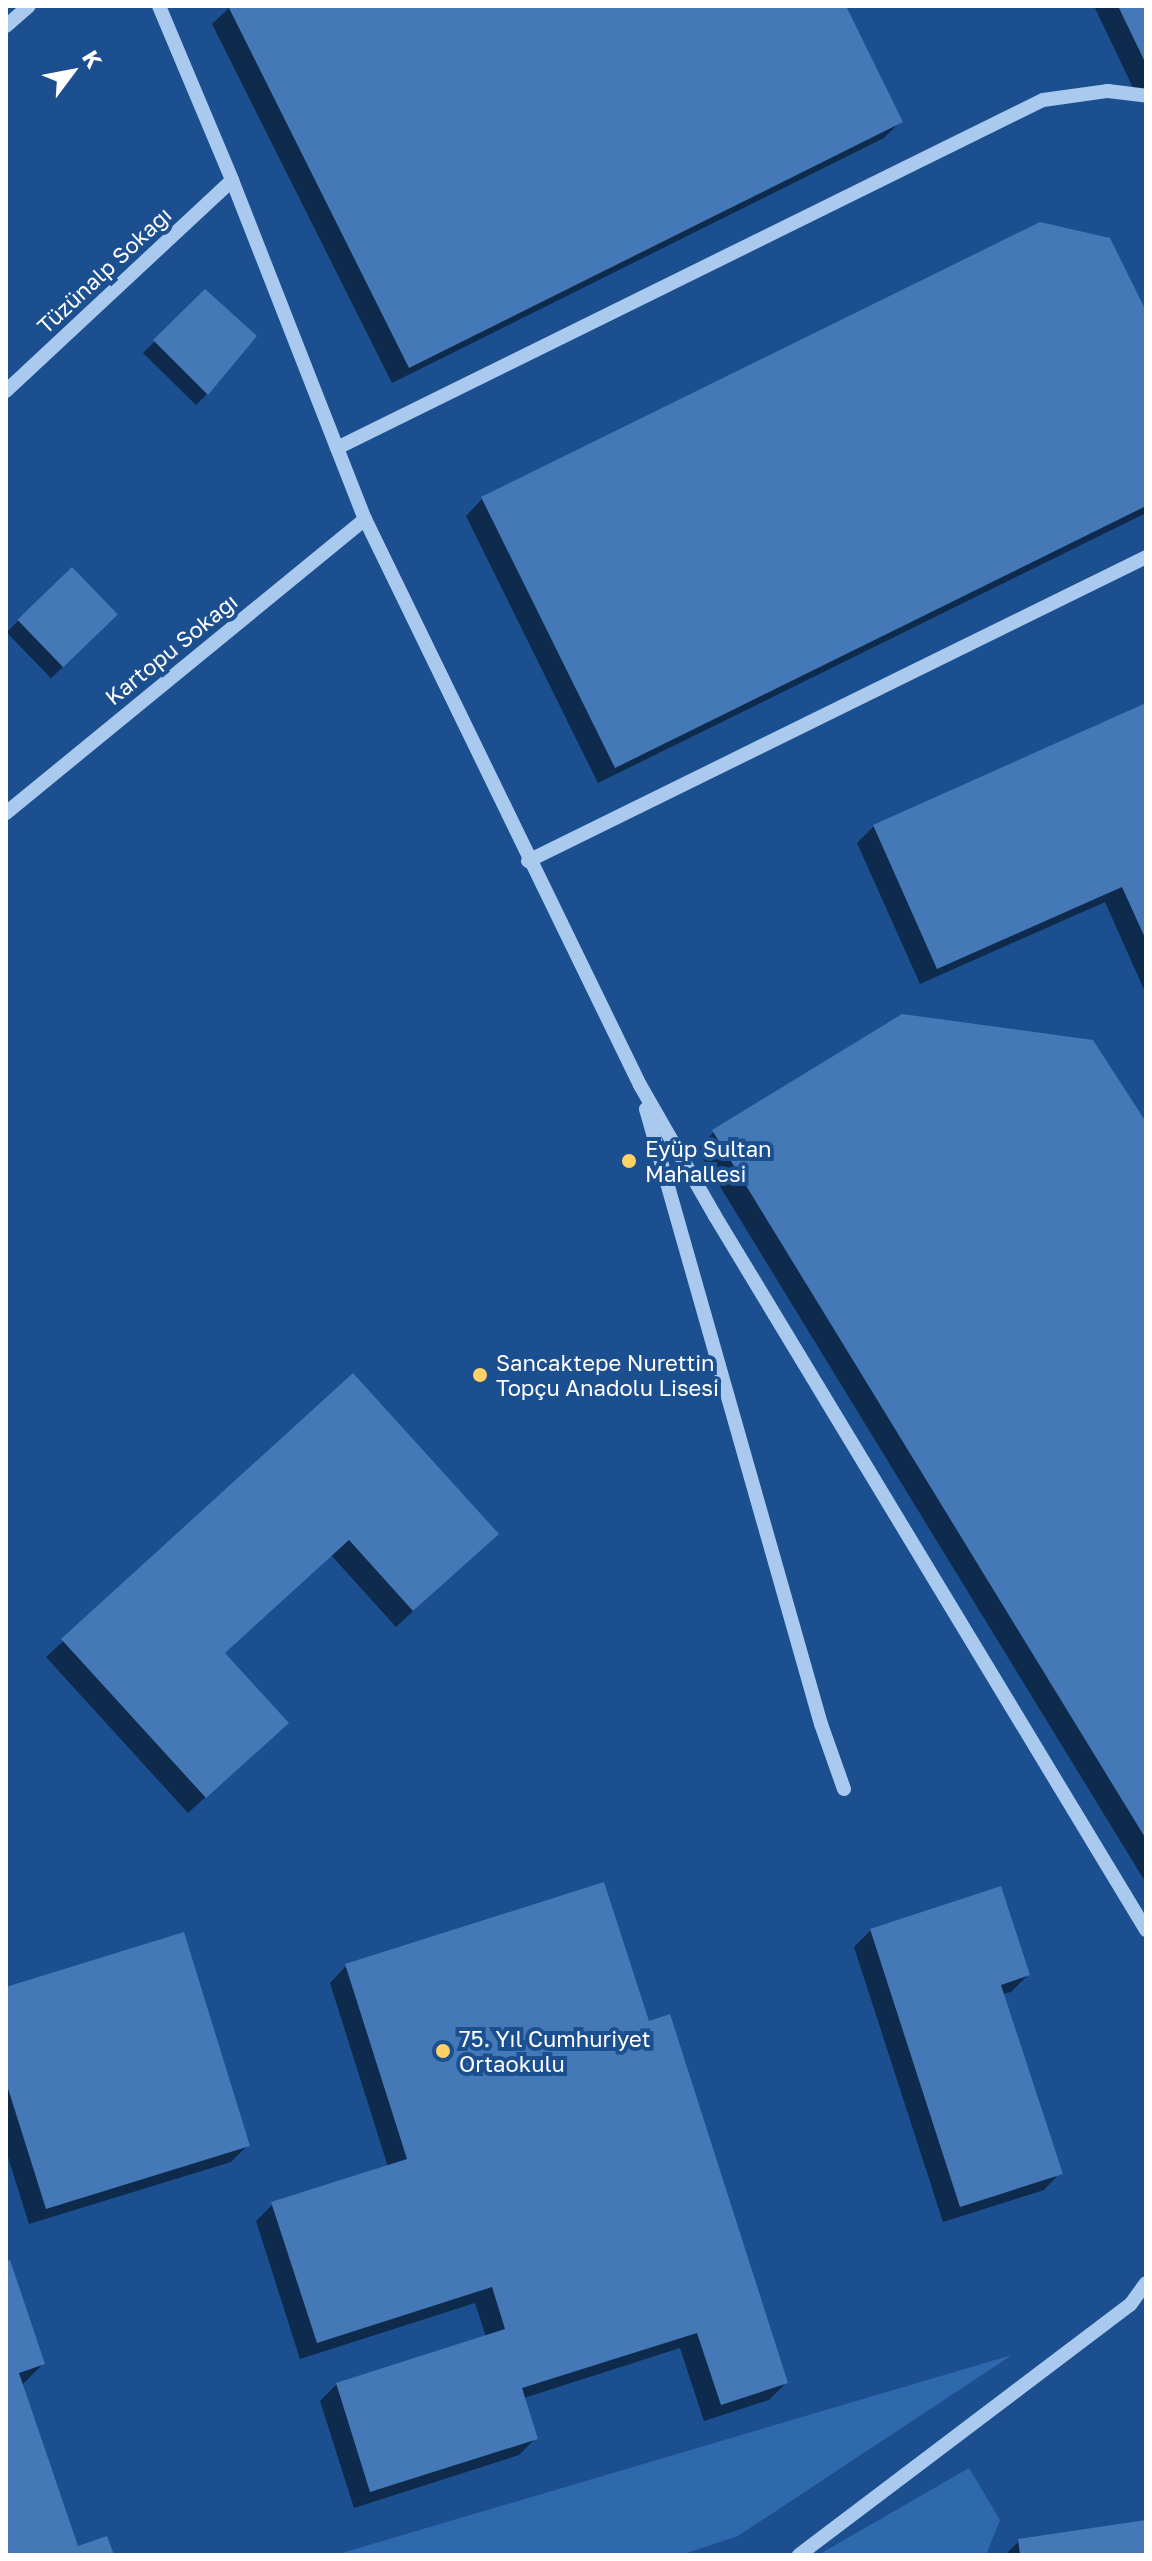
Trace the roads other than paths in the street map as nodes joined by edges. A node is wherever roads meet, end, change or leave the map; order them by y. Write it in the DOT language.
graph roads {
  1 [pos="29,6"];
  2 [pos="159,6"];
  3 [pos="6,26"];
  4 [pos="1146,96"];
  5 [pos="232,180"];
  6 [pos="6,391"];
  7 [pos="337,448"];
  8 [pos="365,519"];
  9 [pos="1146,557"];
  10 [pos="6,791"];
  11 [pos="21,800"];
  12 [pos="6,813"];
  13 [pos="528,861"];
  14 [pos="640,1085"];
  15 [pos="844,1789"];
  16 [pos="1146,1930"];
  17 [pos="1146,2283"];
  18 [pos="799,2555"];
  1 -- 3 [label="street"];
  2 -- 5 [label="street"];
  4 -- 7 [label="street"];
  5 -- 6 [label="street, Tüzünalp Sokağı"];
  5 -- 7 [label="street"];
  7 -- 8 [label="street"];
  8 -- 11 [label="street, Kartopu Sokağı"];
  8 -- 13 [label="street"];
  9 -- 13 [label="street"];
  10 -- 11 [label="street"];
  11 -- 12 [label="street, Kartopu Sokağı"];
  13 -- 14 [label="street"];
  14 -- 15 [label="street"];
  14 -- 16 [label="street"];
  17 -- 18 [label="street"];
}
